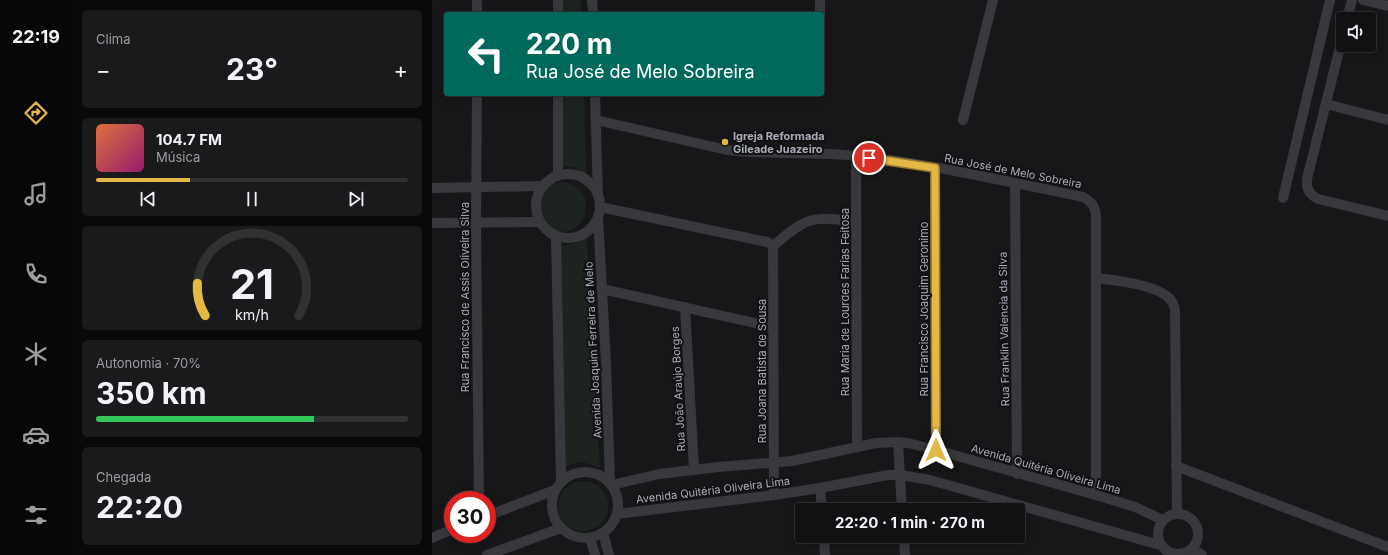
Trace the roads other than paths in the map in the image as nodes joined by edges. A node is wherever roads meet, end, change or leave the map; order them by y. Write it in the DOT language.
graph roads {
  1 [pos="477,0"];
  2 [pos="558,0"];
  3 [pos="592,0"];
  4 [pos="820,0"];
  5 [pos="993,0"];
  6 [pos="1330,0"];
  7 [pos="1352,0"];
  8 [pos="1363,0"];
  9 [pos="1388,6"];
  10 [pos="477,12"];
  11 [pos="558,12"];
  12 [pos="593,12"];
  13 [pos="820,12"];
  14 [pos="1349,12"];
  15 [pos="1339,52"];
  16 [pos="477,96"];
  17 [pos="558,96"];
  18 [pos="595,96"];
  19 [pos="1326,104"];
  20 [pos="596,120"];
  21 [pos="963,120"];
  22 [pos="1388,120"];
  23 [pos="856,156"];
  24 [pos="935,168"];
  25 [pos="558,176"];
  26 [pos="1015,183"];
  27 [pos="543,186"];
  28 [pos="432,188"];
  29 [pos="476,188"];
  30 [pos="598,196"];
  31 [pos="1283,198"];
  32 [pos="599,212"];
  33 [pos="1388,216"];
  34 [pos="476,222"];
  35 [pos="540,222"];
  36 [pos="856,222"];
  37 [pos="432,223"];
  38 [pos="556,236"];
  39 [pos="772,246"];
  40 [pos="1096,278"];
  41 [pos="602,289"];
  42 [pos="685,307"];
  43 [pos="773,328"];
  44 [pos="898,442"];
  45 [pos="857,447"];
  46 [pos="936,450"];
  47 [pos="774,463"];
  48 [pos="1176,466"];
  49 [pos="694,469"];
  50 [pos="1018,474"];
  51 [pos="900,475"];
  52 [pos="561,481"];
  53 [pos="611,484"];
  54 [pos="820,488"];
  55 [pos="555,490"];
  56 [pos="479,491"];
  57 [pos="774,495"];
  58 [pos="1096,496"];
  59 [pos="821,503"];
  60 [pos="902,503"];
  61 [pos="496,513"];
  62 [pos="617,514"];
  63 [pos="1177,514"];
  64 [pos="1164,520"];
  65 [pos="561,528"];
  66 [pos="444,533"];
  67 [pos="603,533"];
  68 [pos="432,538"];
  69 [pos="590,538"];
  70 [pos="824,543"];
  71 [pos="904,543"];
  72 [pos="1388,548"];
  73 [pos="1163,550"];
  74 [pos="1191,552"];
  75 [pos="487,555"];
  76 [pos="595,555"];
  77 [pos="609,555"];
  78 [pos="825,555"];
  79 [pos="905,555"];
  80 [pos="1202,555"];
  1 -- 10 [label="street"];
  2 -- 11 [label="street"];
  3 -- 12 [label="street"];
  4 -- 13 [label="street"];
  5 -- 21 [label="street"];
  6 -- 31 [label="street"];
  7 -- 14 [label="street"];
  8 -- 9 [label="street"];
  15 -- 19 [label="street"];
  16 -- 29 [label="street, Rua Francisco de Assis Oliveira Silva"];
  17 -- 25 [label="street"];
  18 -- 20 [label="street"];
  19 -- 22 [label="street"];
  19 -- 33 [label="street"];
  20 -- 23 [label="street, Rua José de Melo Sobreira"];
  20 -- 30 [label="street"];
  23 -- 24 [label="street, Rua José de Melo Sobreira"];
  23 -- 36 [label="street, Rua Maria de Lourdes Farias Feitosa"];
  24 -- 26 [label="street, Rua José de Melo Sobreira"];
  24 -- 46 [label="street, Rua Francisco Joaquim Geronimo"];
  25 -- 27 [label="street"];
  25 -- 30 [label="street"];
  26 -- 40 [label="street, Rua José de Melo Sobreira"];
  26 -- 50 [label="street, Rua Franklin Valencia da Silva"];
  27 -- 29 [label="street"];
  27 -- 35 [label="street"];
  28 -- 29 [label="street"];
  29 -- 34 [label="street, Rua Francisco de Assis Oliveira Silva"];
  30 -- 32 [label="street"];
  32 -- 38 [label="street"];
  32 -- 39 [label="street"];
  32 -- 41 [label="street, Avenida Joaquim Ferreira de Melo"];
  34 -- 35 [label="street"];
  34 -- 37 [label="street"];
  34 -- 56 [label="street, Rua Francisco de Assis Oliveira Silva"];
  35 -- 38 [label="street"];
  36 -- 39 [label="street"];
  36 -- 45 [label="street, Rua Maria de Lourdes Farias Feitosa"];
  38 -- 52 [label="street"];
  39 -- 43 [label="street, Rua Joana Batista de Sousa"];
  40 -- 48 [label="street"];
  40 -- 58 [label="street, Rua José de Melo Sobreira"];
  41 -- 42 [label="street"];
  41 -- 53 [label="street, Avenida Joaquim Ferreira de Melo"];
  42 -- 43 [label="street"];
  42 -- 49 [label="street, Rua João Araújo Borges"];
  43 -- 47 [label="street, Rua Joana Batista de Sousa"];
  44 -- 45 [label="street, Avenida Quitéria Oliveira Lima"];
  44 -- 46 [label="street, Avenida Quitéria Oliveira Lima"];
  44 -- 51 [label="street"];
  45 -- 47 [label="street, Avenida Quitéria Oliveira Lima"];
  46 -- 50 [label="street, Avenida Quitéria Oliveira Lima"];
  47 -- 49 [label="street, Avenida Quitéria Oliveira Lima"];
  47 -- 57 [label="street, Rua Joana Batista de Sousa"];
  48 -- 63 [label="street"];
  48 -- 72 [label="street"];
  49 -- 53 [label="street, Avenida Quitéria Oliveira Lima"];
  50 -- 58 [label="street, Avenida Quitéria Oliveira Lima"];
  51 -- 54 [label="street, Avenida Quitéria Oliveira Lima"];
  51 -- 60 [label="street"];
  51 -- 73 [label="street, Avenida Quitéria Oliveira Lima"];
  52 -- 53 [label="street"];
  52 -- 55 [label="street"];
  53 -- 62 [label="street"];
  54 -- 57 [label="street, Avenida Quitéria Oliveira Lima"];
  54 -- 59 [label="street"];
  55 -- 61 [label="street"];
  55 -- 65 [label="street"];
  57 -- 62 [label="street, Avenida Quitéria Oliveira Lima"];
  58 -- 64 [label="street, Avenida Quitéria Oliveira Lima"];
  62 -- 67 [label="street"];
  63 -- 64 [label="street"];
  63 -- 74 [label="street"];
  64 -- 73 [label="street"];
  65 -- 69 [label="street"];
  65 -- 75 [label="street"];
  66 -- 68 [label="street"];
  67 -- 69 [label="street"];
  67 -- 77 [label="street"];
  69 -- 76 [label="street"];
  70 -- 78 [label="street"];
  71 -- 79 [label="street"];
  73 -- 74 [label="street"];
  74 -- 80 [label="street"];
}
